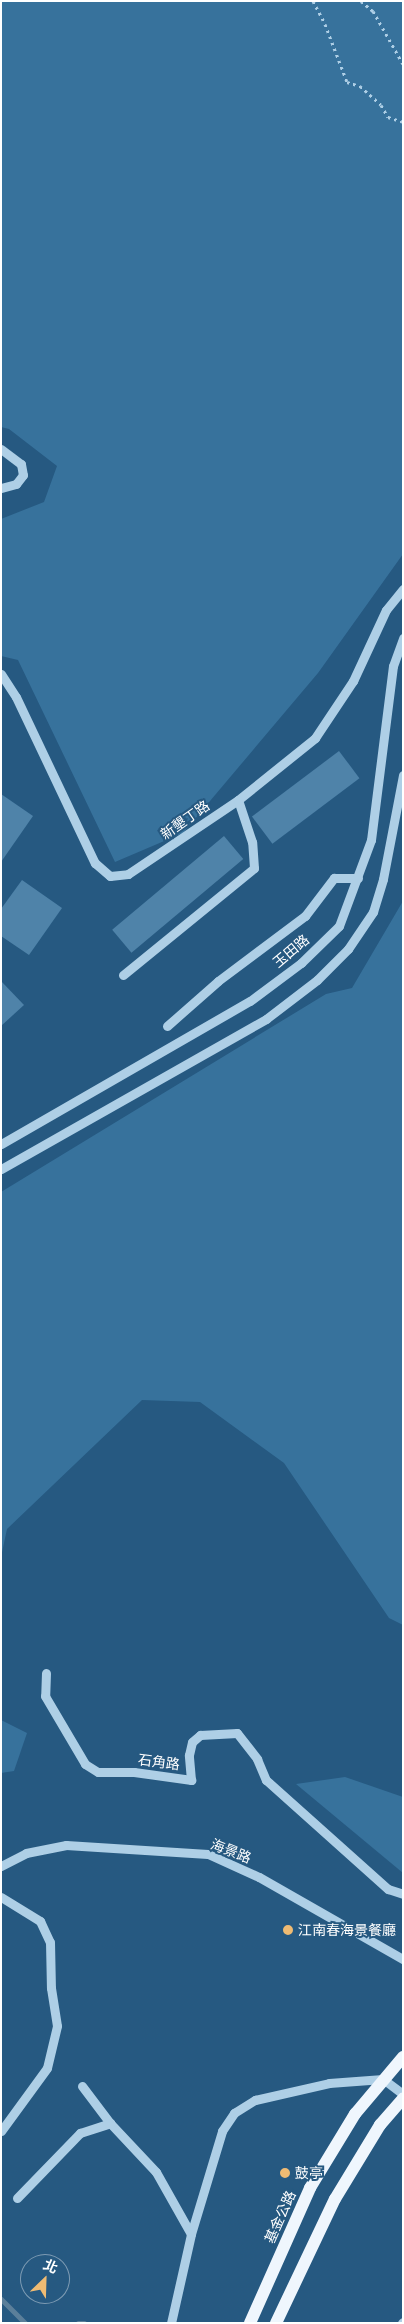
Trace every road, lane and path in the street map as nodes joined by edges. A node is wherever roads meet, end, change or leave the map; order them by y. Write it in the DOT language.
graph roads {
  1 [pos="312,1"];
  2 [pos="361,1"];
  3 [pos="403,64"];
  4 [pos="403,122"];
  5 [pos="1,449"];
  6 [pos="1,488"];
  7 [pos="403,589"];
  8 [pos="403,638"];
  9 [pos="1,674"];
  10 [pos="403,775"];
  11 [pos="238,800"];
  12 [pos="358,878"];
  13 [pos="123,975"];
  14 [pos="167,1026"];
  15 [pos="1,1144"];
  16 [pos="1,1169"];
  17 [pos="46,1673"];
  18 [pos="1,1866"];
  19 [pos="403,1894"];
  20 [pos="1,1897"];
  21 [pos="403,1959"];
  22 [pos="403,2057"];
  23 [pos="383,2079"];
  24 [pos="82,2086"];
  25 [pos="403,2094"];
  26 [pos="403,2099"];
  27 [pos="110,2123"];
  28 [pos="1,2131"];
  29 [pos="17,2198"];
  30 [pos="191,2234"];
  31 [pos="171,2323"];
  32 [pos="250,2323"];
  33 [pos="276,2323"];
  1 -- 4 [label="path"];
  2 -- 3 [label="path"];
  5 -- 6 [label="street"];
  7 -- 11 [label="street, 新墾丁路"];
  8 -- 12 [label="street, 玉田路"];
  9 -- 11 [label="street, 新墾丁路"];
  10 -- 16 [label="street"];
  11 -- 13 [label="street"];
  12 -- 14 [label="street"];
  12 -- 15 [label="street, 玉田路"];
  17 -- 19 [label="street, 石角路"];
  18 -- 21 [label="street, 海景路"];
  20 -- 28 [label="street"];
  22 -- 23 [label="main road, 基金公路"];
  23 -- 25 [label="street"];
  23 -- 30 [label="street"];
  23 -- 32 [label="main road, 基金公路"];
  24 -- 27 [label="street"];
  26 -- 33 [label="main road"];
  27 -- 29 [label="street"];
  27 -- 30 [label="street"];
  30 -- 31 [label="street"];
}
